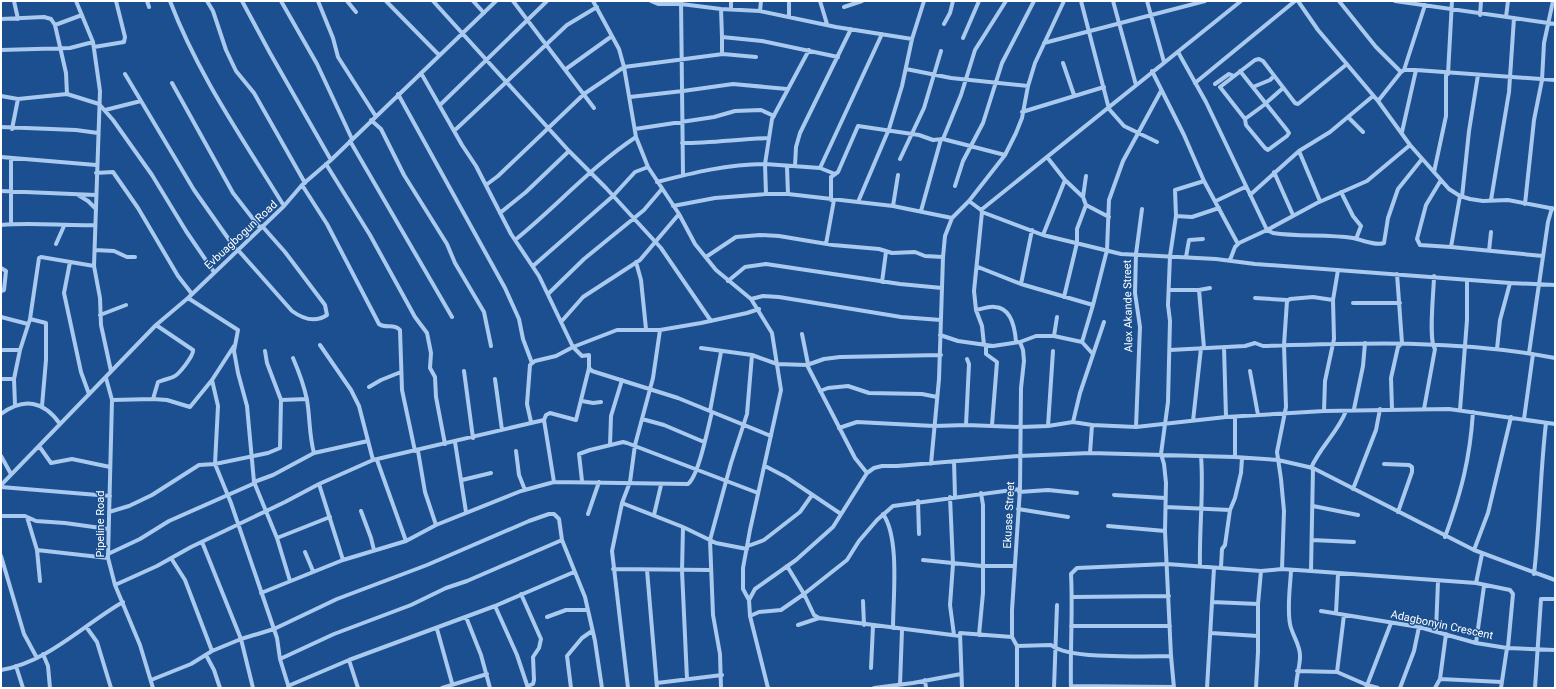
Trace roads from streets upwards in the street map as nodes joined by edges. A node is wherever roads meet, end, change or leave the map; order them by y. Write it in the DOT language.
graph roads {
  1 [pos="14,1"];
  2 [pos="76,1"];
  3 [pos="116,1"];
  4 [pos="147,1"];
  5 [pos="170,1"];
  6 [pos="207,1"];
  7 [pos="242,1"];
  8 [pos="281,1"];
  9 [pos="318,1"];
  10 [pos="347,1"];
  11 [pos="386,1"];
  12 [pos="433,1"];
  13 [pos="473,1"];
  14 [pos="496,1"];
  15 [pos="513,1"];
  16 [pos="547,1"];
  17 [pos="593,1"];
  18 [pos="651,1"];
  19 [pos="730,1"];
  20 [pos="761,1"];
  21 [pos="789,1"];
  22 [pos="820,1"];
  23 [pos="862,1"];
  24 [pos="924,1"];
  25 [pos="953,1"];
  26 [pos="979,1"];
  27 [pos="1006,1"];
  28 [pos="1034,1"];
  29 [pos="1064,1"];
  30 [pos="1081,1"];
  31 [pos="1113,1"];
  32 [pos="1147,1"];
  33 [pos="1182,1"];
  34 [pos="1205,1"];
  35 [pos="1241,1"];
  36 [pos="1295,1"];
  37 [pos="1298,1"];
  38 [pos="1339,1"];
  39 [pos="1395,1"];
  40 [pos="1452,1"];
  41 [pos="1480,1"];
  42 [pos="1508,1"];
  43 [pos="1553,1"];
  44 [pos="681,2"];
  45 [pos="1424,4"];
  46 [pos="1183,6"];
  47 [pos="149,7"];
  48 [pos="597,7"];
  49 [pos="844,7"];
  50 [pos="721,9"];
  51 [pos="731,9"];
  52 [pos="1452,9"];
  53 [pos="760,11"];
  54 [pos="356,12"];
  55 [pos="484,13"];
  56 [pos="82,15"];
  57 [pos="1151,15"];
  58 [pos="1480,15"];
  59 [pos="789,16"];
  60 [pos="1506,17"];
  61 [pos="1514,18"];
  62 [pos="1,19"];
  63 [pos="18,19"];
  64 [pos="528,20"];
  65 [pos="1118,23"];
  66 [pos="827,24"];
  67 [pos="944,24"];
  68 [pos="1548,24"];
  69 [pos="1555,24"];
  70 [pos="55,25"];
  71 [pos="851,29"];
  72 [pos="1087,30"];
  73 [pos="463,33"];
  74 [pos="882,34"];
  75 [pos="612,36"];
  76 [pos="722,37"];
  77 [pos="963,38"];
  78 [pos="912,39"];
  79 [pos="93,42"];
  80 [pos="1044,43"];
  81 [pos="547,45"];
  82 [pos="94,47"];
  83 [pos="59,48"];
  84 [pos="1,50"];
  85 [pos="809,50"];
  86 [pos="941,51"];
  87 [pos="1178,52"];
  88 [pos="722,54"];
  89 [pos="440,55"];
  90 [pos="756,57"];
  91 [pos="838,57"];
  92 [pos="681,59"];
  93 [pos="486,62"];
  94 [pos="1164,62"];
  95 [pos="1063,63"];
  96 [pos="1347,64"];
  97 [pos="624,67"];
  98 [pos="566,69"];
  99 [pos="906,69"];
  100 [pos="1416,70"];
  101 [pos="1152,71"];
  102 [pos="1240,71"];
  103 [pos="1402,71"];
  104 [pos="421,73"];
  105 [pos="124,74"];
  106 [pos="1447,74"];
  107 [pos="934,75"];
  108 [pos="1478,75"];
  109 [pos="1234,76"];
  110 [pos="1274,76"];
  111 [pos="1510,76"];
  112 [pos="964,80"];
  113 [pos="1542,80"];
  114 [pos="1555,80"];
  115 [pos="996,82"];
  116 [pos="172,83"];
  117 [pos="507,83"];
  118 [pos="1195,83"];
  119 [pos="1215,84"];
  120 [pos="1136,85"];
  121 [pos="1028,86"];
  122 [pos="1104,87"];
  123 [pos="1253,87"];
  124 [pos="1284,88"];
  125 [pos="787,89"];
  126 [pos="682,91"];
  127 [pos="1161,92"];
  128 [pos="67,94"];
  129 [pos="398,94"];
  130 [pos="584,94"];
  131 [pos="1074,95"];
  132 [pos="1,96"];
  133 [pos="1373,96"];
  134 [pos="630,97"];
  135 [pos="18,99"];
  136 [pos="141,100"];
  137 [pos="1378,101"];
  138 [pos="1266,103"];
  139 [pos="100,104"];
  140 [pos="440,105"];
  141 [pos="594,108"];
  142 [pos="1109,109"];
  143 [pos="104,110"];
  144 [pos="1022,112"];
  145 [pos="375,115"];
  146 [pos="774,116"];
  147 [pos="1348,117"];
  148 [pos="1245,119"];
  149 [pos="371,120"];
  150 [pos="683,122"];
  151 [pos="1,127"];
  152 [pos="548,128"];
  153 [pos="12,129"];
  154 [pos="635,129"];
  155 [pos="889,129"];
  156 [pos="454,131"];
  157 [pos="1139,132"];
  158 [pos="1363,132"];
  159 [pos="1402,132"];
  160 [pos="98,133"];
  161 [pos="912,135"];
  162 [pos="636,136"];
  163 [pos="768,138"];
  164 [pos="942,139"];
  165 [pos="351,140"];
  166 [pos="1157,142"];
  167 [pos="682,143"];
  168 [pos="972,145"];
  169 [pos="1410,146"];
  170 [pos="569,151"];
  171 [pos="1298,151"];
  172 [pos="1005,155"];
  173 [pos="1,157"];
  174 [pos="1047,157"];
  175 [pos="11,158"];
  176 [pos="900,159"];
  177 [pos="1422,159"];
  178 [pos="331,160"];
  179 [pos="326,164"];
  180 [pos="765,164"];
  181 [pos="96,165"];
  182 [pos="794,166"];
  183 [pos="648,167"];
  184 [pos="787,167"];
  185 [pos="820,168"];
  186 [pos="1274,172"];
  187 [pos="1434,172"];
  188 [pos="96,173"];
  189 [pos="591,174"];
  190 [pos="835,174"];
  191 [pos="684,175"];
  192 [pos="898,175"];
  193 [pos="1086,176"];
  194 [pos="1065,180"];
  195 [pos="1441,180"];
  196 [pos="1204,181"];
  197 [pos="657,182"];
  198 [pos="303,184"];
  199 [pos="486,185"];
  200 [pos="955,186"];
  201 [pos="1245,187"];
  202 [pos="661,190"];
  203 [pos="1,191"];
  204 [pos="11,192"];
  205 [pos="1341,192"];
  206 [pos="73,194"];
  207 [pos="766,194"];
  208 [pos="788,194"];
  209 [pos="96,195"];
  210 [pos="1250,195"];
  211 [pos="614,196"];
  212 [pos="1461,196"];
  213 [pos="1083,197"];
  214 [pos="832,200"];
  215 [pos="1491,200"];
  216 [pos="969,201"];
  217 [pos="1216,201"];
  218 [pos="1320,201"];
  219 [pos="858,202"];
  220 [pos="1525,204"];
  221 [pos="1086,205"];
  222 [pos="284,206"];
  223 [pos="673,206"];
  224 [pos="893,206"];
  225 [pos="1219,208"];
  226 [pos="96,209"];
  227 [pos="1142,209"];
  228 [pos="1554,209"];
  229 [pos="921,211"];
  230 [pos="982,211"];
  231 [pos="500,213"];
  232 [pos="679,214"];
  233 [pos="1293,215"];
  234 [pos="1176,216"];
  235 [pos="1109,217"];
  236 [pos="952,218"];
  237 [pos="634,219"];
  238 [pos="11,224"];
  239 [pos="1,225"];
  240 [pos="95,225"];
  241 [pos="64,226"];
  242 [pos="261,227"];
  243 [pos="1032,230"];
  244 [pos="1267,230"];
  245 [pos="1491,232"];
  246 [pos="1043,235"];
  247 [pos="1203,239"];
  248 [pos="1356,239"];
  249 [pos="515,240"];
  250 [pos="655,242"];
  251 [pos="1077,243"];
  252 [pos="56,244"];
  253 [pos="826,244"];
  254 [pos="1238,244"];
  255 [pos="1451,247"];
  256 [pos="95,250"];
  257 [pos="238,250"];
  258 [pos="1107,250"];
  259 [pos="1488,251"];
  260 [pos="886,252"];
  261 [pos="1136,254"];
  262 [pos="1170,256"];
  263 [pos="1544,256"];
  264 [pos="135,257"];
  265 [pos="706,257"];
  266 [pos="943,257"];
  267 [pos="1186,257"];
  268 [pos="1230,260"];
  269 [pos="70,262"];
  270 [pos="636,262"];
  271 [pos="94,266"];
  272 [pos="533,266"];
  273 [pos="978,267"];
  274 [pos="1,268"];
  275 [pos="1338,270"];
  276 [pos="214,272"];
  277 [pos="1397,274"];
  278 [pos="1434,276"];
  279 [pos="1466,280"];
  280 [pos="728,281"];
  281 [pos="882,282"];
  282 [pos="1510,283"];
  283 [pos="1021,284"];
  284 [pos="1539,284"];
  285 [pos="1555,285"];
  286 [pos="942,288"];
  287 [pos="1210,288"];
  288 [pos="1169,290"];
  289 [pos="1199,290"];
  290 [pos="1,291"];
  291 [pos="192,294"];
  292 [pos="548,294"];
  293 [pos="1064,297"];
  294 [pos="188,298"];
  295 [pos="1255,298"];
  296 [pos="751,299"];
  297 [pos="1287,300"];
  298 [pos="1333,300"];
  299 [pos="1353,303"];
  300 [pos="1400,303"];
  301 [pos="126,305"];
  302 [pos="1093,305"];
  303 [pos="759,309"];
  304 [pos="976,310"];
  305 [pos="100,315"];
  306 [pos="452,316"];
  307 [pos="1,317"];
  308 [pos="1057,317"];
  309 [pos="941,320"];
  310 [pos="710,321"];
  311 [pos="29,322"];
  312 [pos="561,322"];
  313 [pos="1104,322"];
  314 [pos="156,325"];
  315 [pos="646,329"];
  316 [pos="660,330"];
  317 [pos="802,334"];
  318 [pos="940,335"];
  319 [pos="1054,336"];
  320 [pos="1018,342"];
  321 [pos="1082,342"];
  322 [pos="1334,343"];
  323 [pos="1402,343"];
  324 [pos="1365,344"];
  325 [pos="320,345"];
  326 [pos="985,345"];
  327 [pos="1284,345"];
  328 [pos="234,346"];
  329 [pos="491,346"];
  330 [pos="1432,346"];
  331 [pos="572,347"];
  332 [pos="1224,347"];
  333 [pos="1465,347"];
  334 [pos="701,348"];
  335 [pos="1203,348"];
  336 [pos="1497,349"];
  337 [pos="1,350"];
  338 [pos="20,350"];
  339 [pos="1170,350"];
  340 [pos="265,351"];
  341 [pos="1054,351"];
  342 [pos="721,352"];
  343 [pos="1092,353"];
  344 [pos="1531,353"];
  345 [pos="752,355"];
  346 [pos="941,356"];
  347 [pos="293,358"];
  348 [pos="1555,358"];
  349 [pos="967,359"];
  350 [pos="532,363"];
  351 [pos="777,364"];
  352 [pos="808,364"];
  353 [pos="589,368"];
  354 [pos="112,371"];
  355 [pos="464,371"];
  356 [pos="1250,371"];
  357 [pos="401,372"];
  358 [pos="106,378"];
  359 [pos="1,379"];
  360 [pos="14,379"];
  361 [pos="212,380"];
  362 [pos="495,380"];
  363 [pos="622,380"];
  364 [pos="369,387"];
  365 [pos="650,389"];
  366 [pos="820,391"];
  367 [pos="90,394"];
  368 [pos="937,397"];
  369 [pos="153,399"];
  370 [pos="307,399"];
  371 [pos="112,400"];
  372 [pos="281,400"];
  373 [pos="582,401"];
  374 [pos="601,402"];
  375 [pos="15,405"];
  376 [pos="42,406"];
  377 [pos="1354,409"];
  378 [pos="1380,409"];
  379 [pos="1392,409"];
  380 [pos="1424,409"];
  381 [pos="1346,410"];
  382 [pos="1460,410"];
  383 [pos="711,411"];
  384 [pos="1324,411"];
  385 [pos="1473,412"];
  386 [pos="1,414"];
  387 [pos="1286,414"];
  388 [pos="1258,415"];
  389 [pos="1226,417"];
  390 [pos="1235,417"];
  391 [pos="1511,418"];
  392 [pos="642,419"];
  393 [pos="1524,419"];
  394 [pos="544,420"];
  395 [pos="1193,421"];
  396 [pos="531,422"];
  397 [pos="1073,422"];
  398 [pos="1546,422"];
  399 [pos="1165,423"];
  400 [pos="60,424"];
  401 [pos="743,424"];
  402 [pos="1555,424"];
  403 [pos="966,425"];
  404 [pos="1092,425"];
  405 [pos="934,426"];
  406 [pos="992,426"];
  407 [pos="1048,426"];
  408 [pos="1136,426"];
  409 [pos="1021,427"];
  410 [pos="839,428"];
  411 [pos="502,430"];
  412 [pos="771,436"];
  413 [pos="473,438"];
  414 [pos="368,442"];
  415 [pos="455,442"];
  416 [pos="704,442"];
  417 [pos="445,444"];
  418 [pos="610,445"];
  419 [pos="635,445"];
  420 [pos="39,446"];
  421 [pos="417,451"];
  422 [pos="516,451"];
  423 [pos="314,452"];
  424 [pos="1090,453"];
  425 [pos="1161,454"];
  426 [pos="1,456"];
  427 [pos="251,456"];
  428 [pos="1019,456"];
  429 [pos="1201,456"];
  430 [pos="1235,456"];
  431 [pos="1242,458"];
  432 [pos="375,460"];
  433 [pos="1278,460"];
  434 [pos="954,461"];
  435 [pos="215,464"];
  436 [pos="931,464"];
  437 [pos="1384,464"];
  438 [pos="765,466"];
  439 [pos="110,467"];
  440 [pos="1312,468"];
  441 [pos="697,470"];
  442 [pos="491,473"];
  443 [pos="867,473"];
  444 [pos="11,474"];
  445 [pos="462,480"];
  446 [pos="727,480"];
  447 [pos="582,481"];
  448 [pos="255,482"];
  449 [pos="554,482"];
  450 [pos="599,482"];
  451 [pos="630,482"];
  452 [pos="318,484"];
  453 [pos="661,485"];
  454 [pos="1,486"];
  455 [pos="1353,489"];
  456 [pos="525,490"];
  457 [pos="1019,491"];
  458 [pos="758,493"];
  459 [pos="981,493"];
  460 [pos="1077,493"];
  461 [pos="812,495"];
  462 [pos="1114,495"];
  463 [pos="110,496"];
  464 [pos="228,496"];
  465 [pos="952,497"];
  466 [pos="1165,498"];
  467 [pos="918,501"];
  468 [pos="622,503"];
  469 [pos="1313,506"];
  470 [pos="1166,507"];
  471 [pos="1200,508"];
  472 [pos="1018,509"];
  473 [pos="1230,510"];
  474 [pos="265,511"];
  475 [pos="361,511"];
  476 [pos="109,512"];
  477 [pos="466,512"];
  478 [pos="1398,512"];
  479 [pos="588,514"];
  480 [pos="841,514"];
  481 [pos="884,514"];
  482 [pos="654,515"];
  483 [pos="1358,515"];
  484 [pos="1,516"];
  485 [pos="27,517"];
  486 [pos="330,517"];
  487 [pos="1068,517"];
  488 [pos="34,520"];
  489 [pos="29,524"];
  490 [pos="238,526"];
  491 [pos="436,526"];
  492 [pos="1108,526"];
  493 [pos="683,527"];
  494 [pos="108,529"];
  495 [pos="1165,530"];
  496 [pos="919,534"];
  497 [pos="1445,537"];
  498 [pos="277,538"];
  499 [pos="562,540"];
  500 [pos="710,540"];
  501 [pos="1312,540"];
  502 [pos="406,541"];
  503 [pos="202,542"];
  504 [pos="1354,542"];
  505 [pos="747,548"];
  506 [pos="37,550"];
  507 [pos="374,550"];
  508 [pos="1474,550"];
  509 [pos="304,552"];
  510 [pos="1482,554"];
  511 [pos="1,556"];
  512 [pos="108,556"];
  513 [pos="171,558"];
  514 [pos="343,560"];
  515 [pos="923,560"];
  516 [pos="953,564"];
  517 [pos="1167,564"];
  518 [pos="787,566"];
  519 [pos="982,566"];
  520 [pos="1015,566"];
  521 [pos="1200,566"];
  522 [pos="1221,567"];
  523 [pos="1214,568"];
  524 [pos="614,569"];
  525 [pos="682,569"];
  526 [pos="647,570"];
  527 [pos="711,570"];
  528 [pos="1282,570"];
  529 [pos="313,571"];
  530 [pos="1261,571"];
  531 [pos="1291,571"];
  532 [pos="1311,571"];
  533 [pos="574,572"];
  534 [pos="1338,574"];
  535 [pos="1534,574"];
  536 [pos="290,580"];
  537 [pos="1555,580"];
  538 [pos="40,581"];
  539 [pos="1438,581"];
  540 [pos="1476,583"];
  541 [pos="115,585"];
  542 [pos="1484,586"];
  543 [pos="261,593"];
  544 [pos="521,594"];
  545 [pos="804,594"];
  546 [pos="1169,596"];
  547 [pos="1072,597"];
  548 [pos="1555,599"];
  549 [pos="749,600"];
  550 [pos="123,602"];
  551 [pos="863,602"];
  552 [pos="1212,602"];
  553 [pos="1258,604"];
  554 [pos="1057,605"];
  555 [pos="495,606"];
  556 [pos="588,610"];
  557 [pos="1321,611"];
  558 [pos="1336,613"];
  559 [pos="1344,615"];
  560 [pos="547,616"];
  561 [pos="750,616"];
  562 [pos="466,617"];
  563 [pos="818,618"];
  564 [pos="1391,623"];
  565 [pos="798,625"];
  566 [pos="864,625"];
  567 [pos="873,626"];
  568 [pos="1071,626"];
  569 [pos="1170,626"];
  570 [pos="1418,627"];
  571 [pos="87,628"];
  572 [pos="274,628"];
  573 [pos="893,628"];
  574 [pos="436,629"];
  575 [pos="902,630"];
  576 [pos="592,631"];
  577 [pos="1436,631"];
  578 [pos="1211,633"];
  579 [pos="954,634"];
  580 [pos="1446,634"];
  581 [pos="979,635"];
  582 [pos="960,636"];
  583 [pos="1258,636"];
  584 [pos="1012,637"];
  585 [pos="242,639"];
  586 [pos="1476,643"];
  587 [pos="1017,646"];
  588 [pos="1508,647"];
  589 [pos="1054,648"];
  590 [pos="1536,650"];
  591 [pos="1555,650"];
  592 [pos="212,651"];
  593 [pos="1070,652"];
  594 [pos="43,654"];
  595 [pos="206,655"];
  596 [pos="1171,656"];
  597 [pos="37,658"];
  598 [pos="280,659"];
  599 [pos="349,660"];
  600 [pos="16,666"];
  601 [pos="871,668"];
  602 [pos="1,670"];
  603 [pos="1297,671"];
  604 [pos="1337,672"];
  605 [pos="487,674"];
  606 [pos="960,674"];
  607 [pos="722,675"];
  608 [pos="1440,678"];
  609 [pos="687,679"];
  610 [pos="151,680"];
  611 [pos="925,680"];
  612 [pos="1502,682"];
  613 [pos="452,683"];
  614 [pos="900,685"];
  615 [pos="657,686"];
  616 [pos="218,687"];
  617 [pos="288,687"];
  618 [pos="528,687"];
  619 [pos="1071,687"];
  620 [pos="1174,687"];
  621 [pos="1367,687"];
  622 [pos="23,688"];
  623 [pos="50,688"];
  624 [pos="111,688"];
  625 [pos="153,688"];
  626 [pos="253,688"];
  627 [pos="358,688"];
  628 [pos="442,688"];
  629 [pos="490,688"];
  630 [pos="571,688"];
  631 [pos="602,688"];
  632 [pos="628,688"];
  633 [pos="721,688"];
  634 [pos="768,688"];
  635 [pos="874,688"];
  636 [pos="926,688"];
  637 [pos="962,688"];
  638 [pos="1017,688"];
  639 [pos="1054,688"];
  640 [pos="1207,688"];
  641 [pos="1256,688"];
  642 [pos="1296,688"];
  643 [pos="1378,688"];
  644 [pos="1400,688"];
  645 [pos="1435,688"];
  646 [pos="1501,688"];
  647 [pos="1534,688"];
  1 -- 63 [label="street"];
  2 -- 56 [label="street"];
  3 -- 82 [label="street"];
  4 -- 47 [label="street"];
  5 -- 222 [label="street"];
  6 -- 198 [label="street"];
  7 -- 178 [label="street"];
  8 -- 165 [label="street"];
  9 -- 145 [label="street"];
  10 -- 54 [label="street"];
  11 -- 89 [label="street"];
  12 -- 73 [label="street"];
  13 -- 55 [label="street"];
  14 -- 55 [label="street, Evbuagbogun Road"];
  15 -- 64 [label="street"];
  16 -- 64 [label="street"];
  17 -- 48 [label="street"];
  18 -- 44 [label="street"];
  19 -- 51 [label="street"];
  20 -- 53 [label="street"];
  21 -- 59 [label="street"];
  22 -- 66 [label="street"];
  23 -- 49 [label="street"];
  24 -- 78 [label="street"];
  25 -- 67 [label="street"];
  26 -- 77 [label="street"];
  27 -- 112 [label="street"];
  28 -- 115 [label="street"];
  29 -- 80 [label="street"];
  30 -- 72 [label="street"];
  31 -- 65 [label="street"];
  32 -- 57 [label="street"];
  33 -- 46 [label="street"];
  34 -- 46 [label="street"];
  35 -- 87 [label="street"];
  36 -- 118 [label="street"];
  37 -- 96 [label="street"];
  38 -- 103 [label="street"];
  39 -- 45 [label="street"];
  40 -- 52 [label="street"];
  41 -- 58 [label="street"];
  42 -- 60 [label="street"];
  43 -- 68 [label="street"];
  44 -- 50 [label="street"];
  44 -- 92 [label="street"];
  45 -- 52 [label="street"];
  45 -- 103 [label="street"];
  46 -- 57 [label="street"];
  48 -- 75 [label="street"];
  48 -- 81 [label="street"];
  50 -- 51 [label="street"];
  50 -- 76 [label="street"];
  51 -- 53 [label="street"];
  52 -- 58 [label="street"];
  52 -- 106 [label="street"];
  53 -- 59 [label="street"];
  55 -- 73 [label="street, Evbuagbogun Road"];
  56 -- 70 [label="street"];
  56 -- 79 [label="street"];
  57 -- 65 [label="street"];
  57 -- 94 [label="street"];
  58 -- 60 [label="street"];
  59 -- 66 [label="street"];
  60 -- 61 [label="street"];
  61 -- 68 [label="street"];
  61 -- 111 [label="street"];
  62 -- 63 [label="street"];
  63 -- 70 [label="street"];
  64 -- 81 [label="street"];
  64 -- 93 [label="street"];
  65 -- 72 [label="street"];
  65 -- 120 [label="street"];
  66 -- 71 [label="street"];
  68 -- 69 [label="street"];
  68 -- 113 [label="street"];
  70 -- 83 [label="street"];
  71 -- 74 [label="street"];
  71 -- 91 [label="street"];
  72 -- 80 [label="street"];
  72 -- 122 [label="street"];
  73 -- 89 [label="street, Evbuagbogun Road"];
  73 -- 93 [label="street"];
  74 -- 78 [label="street"];
  74 -- 185 [label="street"];
  75 -- 97 [label="street"];
  75 -- 98 [label="street"];
  76 -- 85 [label="street"];
  76 -- 88 [label="street"];
  78 -- 99 [label="street"];
  79 -- 82 [label="street"];
  79 -- 83 [label="street"];
  80 -- 121 [label="street"];
  81 -- 98 [label="street"];
  81 -- 117 [label="street"];
  82 -- 139 [label="street"];
  83 -- 84 [label="street"];
  83 -- 128 [label="street"];
  85 -- 91 [label="street"];
  85 -- 125 [label="street"];
  86 -- 107 [label="street"];
  87 -- 94 [label="street"];
  87 -- 118 [label="street"];
  88 -- 90 [label="street"];
  88 -- 92 [label="street"];
  89 -- 104 [label="street, Evbuagbogun Road"];
  91 -- 182 [label="street"];
  92 -- 97 [label="street"];
  92 -- 126 [label="street"];
  93 -- 117 [label="street"];
  93 -- 140 [label="street"];
  94 -- 101 [label="street"];
  95 -- 131 [label="street"];
  96 -- 124 [label="street"];
  96 -- 133 [label="street"];
  97 -- 130 [label="street"];
  97 -- 134 [label="street"];
  98 -- 130 [label="street"];
  99 -- 107 [label="street"];
  99 -- 155 [label="street"];
  100 -- 103 [label="street"];
  100 -- 106 [label="street"];
  100 -- 159 [label="street"];
  101 -- 120 [label="street"];
  101 -- 127 [label="street"];
  102 -- 109 [label="street"];
  102 -- 110 [label="street"];
  102 -- 123 [label="street"];
  103 -- 137 [label="street"];
  104 -- 129 [label="street, Evbuagbogun Road"];
  104 -- 140 [label="street"];
  105 -- 136 [label="street"];
  106 -- 108 [label="street"];
  106 -- 187 [label="street"];
  107 -- 112 [label="street"];
  107 -- 161 [label="street"];
  108 -- 111 [label="street"];
  108 -- 212 [label="street"];
  109 -- 119 [label="street"];
  109 -- 148 [label="street"];
  110 -- 123 [label="street"];
  110 -- 124 [label="street"];
  111 -- 113 [label="street"];
  111 -- 215 [label="street"];
  112 -- 115 [label="street"];
  112 -- 164 [label="street"];
  113 -- 114 [label="street"];
  113 -- 220 [label="street"];
  115 -- 121 [label="street"];
  115 -- 168 [label="street"];
  116 -- 242 [label="street"];
  117 -- 152 [label="street"];
  117 -- 156 [label="street"];
  118 -- 201 [label="street"];
  120 -- 142 [label="street"];
  121 -- 144 [label="street"];
  122 -- 131 [label="street"];
  122 -- 142 [label="street"];
  123 -- 138 [label="street"];
  124 -- 138 [label="street"];
  125 -- 126 [label="street"];
  125 -- 146 [label="street"];
  126 -- 134 [label="street"];
  126 -- 150 [label="street"];
  127 -- 157 [label="street"];
  127 -- 196 [label="street"];
  128 -- 135 [label="street"];
  128 -- 139 [label="street"];
  129 -- 145 [label="street, Evbuagbogun Road"];
  129 -- 350 [label="street"];
  130 -- 141 [label="street"];
  130 -- 152 [label="street"];
  131 -- 144 [label="street"];
  132 -- 135 [label="street"];
  133 -- 137 [label="street"];
  133 -- 147 [label="street"];
  134 -- 154 [label="street"];
  135 -- 153 [label="street"];
  136 -- 143 [label="street"];
  136 -- 257 [label="street"];
  137 -- 159 [label="street"];
  138 -- 148 [label="street"];
  138 -- 148 [label="street"];
  139 -- 143 [label="street"];
  139 -- 160 [label="street"];
  140 -- 156 [label="street"];
  142 -- 157 [label="street"];
  142 -- 174 [label="street"];
  143 -- 276 [label="street"];
  144 -- 172 [label="street"];
  145 -- 149 [label="street, Evbuagbogun Road"];
  146 -- 150 [label="street"];
  146 -- 163 [label="street"];
  147 -- 158 [label="street"];
  147 -- 171 [label="street"];
  149 -- 165 [label="street, Evbuagbogun Road"];
  149 -- 329 [label="street"];
  150 -- 154 [label="street"];
  150 -- 167 [label="street"];
  151 -- 153 [label="street"];
  152 -- 170 [label="street"];
  152 -- 199 [label="street"];
  153 -- 160 [label="street"];
  154 -- 162 [label="street"];
  155 -- 161 [label="street"];
  155 -- 190 [label="street"];
  155 -- 219 [label="street"];
  156 -- 199 [label="street"];
  157 -- 166 [label="street"];
  157 -- 235 [label="street"];
  159 -- 169 [label="street"];
  160 -- 181 [label="street"];
  161 -- 164 [label="street"];
  161 -- 176 [label="street"];
  162 -- 183 [label="street"];
  162 -- 189 [label="street"];
  163 -- 167 [label="street"];
  163 -- 180 [label="street"];
  164 -- 168 [label="street"];
  164 -- 229 [label="street"];
  165 -- 178 [label="street, Evbuagbogun Road"];
  165 -- 306 [label="street"];
  167 -- 191 [label="street"];
  168 -- 172 [label="street"];
  168 -- 200 [label="street"];
  169 -- 177 [label="street"];
  169 -- 205 [label="street"];
  170 -- 189 [label="street"];
  170 -- 231 [label="street"];
  171 -- 186 [label="street"];
  171 -- 218 [label="street"];
  172 -- 216 [label="street"];
  173 -- 175 [label="street"];
  174 -- 194 [label="street"];
  174 -- 230 [label="street"];
  175 -- 181 [label="street"];
  175 -- 204 [label="street"];
  177 -- 187 [label="street"];
  177 -- 248 [label="street"];
  178 -- 179 [label="street, Evbuagbogun Road"];
  179 -- 198 [label="street, Evbuagbogun Road"];
  179 -- 417 [label="street"];
  180 -- 184 [label="street"];
  180 -- 191 [label="street"];
  180 -- 207 [label="street"];
  181 -- 188 [label="street"];
  182 -- 184 [label="street"];
  182 -- 185 [label="street"];
  183 -- 197 [label="street"];
  183 -- 211 [label="street"];
  184 -- 208 [label="street"];
  185 -- 190 [label="street"];
  186 -- 210 [label="street"];
  186 -- 233 [label="street"];
  187 -- 195 [label="street"];
  188 -- 209 [label="street"];
  188 -- 291 [label="street"];
  189 -- 211 [label="street"];
  189 -- 249 [label="street"];
  190 -- 214 [label="street"];
  191 -- 197 [label="street"];
  192 -- 224 [label="street"];
  193 -- 213 [label="street"];
  194 -- 213 [label="street"];
  194 -- 246 [label="street"];
  195 -- 212 [label="street"];
  195 -- 255 [label="street"];
  196 -- 217 [label="street"];
  196 -- 234 [label="street"];
  197 -- 202 [label="street"];
  198 -- 222 [label="street, Evbuagbogun Road"];
  198 -- 357 [label="street"];
  199 -- 231 [label="street"];
  201 -- 210 [label="street"];
  201 -- 217 [label="street"];
  202 -- 223 [label="street"];
  202 -- 237 [label="street"];
  203 -- 204 [label="street"];
  204 -- 206 [label="street"];
  204 -- 238 [label="street"];
  205 -- 218 [label="street"];
  205 -- 248 [label="street"];
  206 -- 209 [label="street"];
  206 -- 226 [label="street"];
  207 -- 208 [label="street"];
  207 -- 223 [label="street"];
  208 -- 214 [label="street"];
  209 -- 226 [label="street"];
  210 -- 244 [label="street"];
  211 -- 237 [label="street"];
  211 -- 272 [label="street"];
  212 -- 215 [label="street"];
  212 -- 255 [label="street"];
  213 -- 221 [label="street"];
  214 -- 219 [label="street"];
  214 -- 253 [label="street"];
  215 -- 220 [label="street"];
  216 -- 230 [label="street"];
  216 -- 236 [label="street"];
  217 -- 225 [label="street"];
  218 -- 233 [label="street"];
  219 -- 224 [label="street"];
  220 -- 228 [label="street"];
  221 -- 235 [label="street"];
  221 -- 251 [label="street"];
  222 -- 242 [label="street, Evbuagbogun Road"];
  223 -- 232 [label="street"];
  224 -- 229 [label="street"];
  225 -- 234 [label="street"];
  225 -- 254 [label="street"];
  226 -- 240 [label="street"];
  227 -- 261 [label="street, Alex Akande Street"];
  228 -- 263 [label="street"];
  229 -- 236 [label="street"];
  230 -- 243 [label="street"];
  230 -- 273 [label="street"];
  231 -- 249 [label="street"];
  232 -- 250 [label="street"];
  232 -- 265 [label="street"];
  233 -- 244 [label="street"];
  234 -- 262 [label="street"];
  235 -- 258 [label="street"];
  236 -- 266 [label="street"];
  237 -- 250 [label="street"];
  237 -- 292 [label="street"];
  238 -- 239 [label="street"];
  238 -- 241 [label="street"];
  240 -- 241 [label="street"];
  240 -- 256 [label="street"];
  241 -- 252 [label="street"];
  242 -- 257 [label="street, Evbuagbogun Road"];
  242 -- 257 [label="street"];
  243 -- 246 [label="street"];
  243 -- 283 [label="street"];
  244 -- 248 [label="street"];
  244 -- 254 [label="street"];
  245 -- 259 [label="street"];
  246 -- 251 [label="street"];
  247 -- 267 [label="street"];
  249 -- 272 [label="street"];
  250 -- 270 [label="street"];
  250 -- 310 [label="street"];
  251 -- 258 [label="street"];
  251 -- 293 [label="street"];
  253 -- 260 [label="street"];
  253 -- 265 [label="street"];
  254 -- 268 [label="street"];
  255 -- 259 [label="street"];
  256 -- 264 [label="street"];
  256 -- 271 [label="street"];
  257 -- 276 [label="street, Evbuagbogun Road"];
  258 -- 261 [label="street"];
  258 -- 302 [label="street"];
  259 -- 263 [label="street"];
  260 -- 266 [label="street"];
  260 -- 281 [label="street"];
  261 -- 262 [label="street"];
  261 -- 408 [label="street, Alex Akande Street"];
  262 -- 267 [label="street"];
  262 -- 288 [label="street"];
  263 -- 284 [label="street"];
  265 -- 280 [label="street"];
  266 -- 286 [label="street"];
  267 -- 268 [label="street"];
  268 -- 275 [label="street"];
  269 -- 271 [label="street"];
  269 -- 311 [label="street"];
  269 -- 367 [label="street"];
  270 -- 312 [label="street"];
  270 -- 315 [label="street"];
  271 -- 305 [label="street"];
  272 -- 292 [label="street"];
  273 -- 283 [label="street"];
  273 -- 304 [label="street"];
  274 -- 290 [label="street"];
  275 -- 277 [label="street"];
  275 -- 298 [label="street"];
  276 -- 291 [label="street, Evbuagbogun Road"];
  277 -- 278 [label="street"];
  277 -- 300 [label="street"];
  278 -- 279 [label="street"];
  278 -- 330 [label="street"];
  279 -- 282 [label="street"];
  279 -- 333 [label="street"];
  280 -- 281 [label="street"];
  280 -- 296 [label="street"];
  281 -- 286 [label="street"];
  282 -- 284 [label="street"];
  282 -- 336 [label="street"];
  283 -- 293 [label="street"];
  284 -- 285 [label="street"];
  284 -- 344 [label="street"];
  286 -- 309 [label="street"];
  287 -- 289 [label="street"];
  288 -- 289 [label="street"];
  288 -- 339 [label="street"];
  289 -- 335 [label="street"];
  291 -- 294 [label="street, Evbuagbogun Road"];
  292 -- 312 [label="street"];
  293 -- 302 [label="street"];
  294 -- 314 [label="street, Evbuagbogun Road"];
  294 -- 328 [label="street"];
  295 -- 297 [label="street"];
  296 -- 303 [label="street"];
  296 -- 309 [label="street"];
  297 -- 298 [label="street"];
  297 -- 327 [label="street"];
  298 -- 322 [label="street"];
  299 -- 300 [label="street"];
  300 -- 323 [label="street"];
  301 -- 305 [label="street"];
  302 -- 321 [label="street"];
  303 -- 310 [label="street"];
  303 -- 351 [label="street"];
  304 -- 320 [label="street, Ekuase Street"];
  304 -- 326 [label="street"];
  305 -- 354 [label="street"];
  307 -- 311 [label="street"];
  308 -- 319 [label="street"];
  309 -- 318 [label="street"];
  310 -- 316 [label="street"];
  311 -- 338 [label="street"];
  311 -- 376 [label="street"];
  312 -- 331 [label="street"];
  313 -- 343 [label="street"];
  314 -- 354 [label="street, Evbuagbogun Road"];
  314 -- 369 [label="street"];
  315 -- 316 [label="street"];
  315 -- 331 [label="street"];
  316 -- 365 [label="street"];
  317 -- 352 [label="street"];
  318 -- 326 [label="street"];
  318 -- 346 [label="street"];
  319 -- 320 [label="street"];
  319 -- 321 [label="street"];
  320 -- 326 [label="street"];
  320 -- 409 [label="street, Ekuase Street"];
  321 -- 343 [label="street"];
  322 -- 324 [label="street"];
  322 -- 327 [label="street"];
  322 -- 384 [label="street"];
  323 -- 324 [label="street"];
  323 -- 330 [label="street"];
  323 -- 379 [label="street"];
  324 -- 377 [label="street"];
  325 -- 414 [label="street"];
  326 -- 406 [label="street"];
  327 -- 332 [label="street"];
  327 -- 387 [label="street"];
  328 -- 361 [label="street"];
  328 -- 427 [label="street"];
  330 -- 333 [label="street"];
  330 -- 380 [label="street"];
  331 -- 350 [label="street"];
  331 -- 353 [label="street"];
  332 -- 335 [label="street"];
  332 -- 389 [label="street"];
  333 -- 336 [label="street"];
  333 -- 382 [label="street"];
  334 -- 342 [label="street"];
  335 -- 339 [label="street"];
  335 -- 395 [label="street"];
  336 -- 344 [label="street"];
  337 -- 338 [label="street"];
  338 -- 360 [label="street"];
  339 -- 399 [label="street"];
  340 -- 372 [label="street"];
  341 -- 407 [label="street"];
  342 -- 345 [label="street"];
  342 -- 383 [label="street"];
  343 -- 397 [label="street"];
  344 -- 348 [label="street"];
  344 -- 393 [label="street"];
  345 -- 351 [label="street"];
  345 -- 401 [label="street"];
  346 -- 352 [label="street"];
  346 -- 368 [label="street"];
  347 -- 370 [label="street"];
  349 -- 403 [label="street"];
  350 -- 396 [label="street"];
  351 -- 352 [label="street"];
  351 -- 412 [label="street"];
  352 -- 366 [label="street"];
  353 -- 363 [label="street"];
  353 -- 373 [label="street"];
  354 -- 358 [label="street, Evbuagbogun Road"];
  355 -- 413 [label="street"];
  356 -- 388 [label="street"];
  357 -- 364 [label="street"];
  357 -- 421 [label="street"];
  358 -- 367 [label="street, Evbuagbogun Road"];
  358 -- 371 [label="street, Pipeline Road"];
  359 -- 360 [label="street"];
  360 -- 375 [label="street"];
  361 -- 369 [label="street"];
  361 -- 435 [label="street"];
  362 -- 411 [label="street"];
  363 -- 365 [label="street"];
  363 -- 418 [label="street"];
  365 -- 383 [label="street"];
  365 -- 392 [label="street"];
  366 -- 368 [label="street"];
  366 -- 410 [label="street"];
  367 -- 400 [label="street, Evbuagbogun Road"];
  368 -- 405 [label="street"];
  369 -- 371 [label="street"];
  370 -- 372 [label="street"];
  370 -- 423 [label="street"];
  371 -- 439 [label="street, Pipeline Road"];
  372 -- 427 [label="street"];
  373 -- 374 [label="street"];
  373 -- 394 [label="street"];
  375 -- 376 [label="street"];
  375 -- 386 [label="street"];
  376 -- 400 [label="street"];
  377 -- 378 [label="street"];
  377 -- 381 [label="street"];
  378 -- 379 [label="street"];
  378 -- 455 [label="street"];
  379 -- 380 [label="street"];
  380 -- 382 [label="street"];
  381 -- 384 [label="street"];
  381 -- 440 [label="street"];
  382 -- 385 [label="street"];
  383 -- 401 [label="street"];
  383 -- 416 [label="street"];
  384 -- 387 [label="street"];
  385 -- 391 [label="street"];
  385 -- 497 [label="street"];
  387 -- 388 [label="street"];
  387 -- 433 [label="street"];
  388 -- 390 [label="street"];
  389 -- 390 [label="street"];
  389 -- 395 [label="street"];
  390 -- 430 [label="street"];
  391 -- 393 [label="street"];
  391 -- 508 [label="street"];
  392 -- 416 [label="street"];
  392 -- 419 [label="street"];
  393 -- 398 [label="street"];
  394 -- 396 [label="street"];
  394 -- 449 [label="street"];
  395 -- 399 [label="street"];
  396 -- 411 [label="street"];
  397 -- 404 [label="street"];
  397 -- 407 [label="street"];
  398 -- 402 [label="street"];
  398 -- 535 [label="street"];
  399 -- 408 [label="street"];
  399 -- 425 [label="street"];
  400 -- 420 [label="street, Evbuagbogun Road"];
  401 -- 412 [label="street"];
  401 -- 446 [label="street"];
  403 -- 405 [label="street"];
  403 -- 406 [label="street"];
  404 -- 408 [label="street"];
  404 -- 424 [label="street"];
  405 -- 410 [label="street"];
  405 -- 436 [label="street"];
  406 -- 409 [label="street"];
  407 -- 409 [label="street"];
  409 -- 428 [label="street, Ekuase Street"];
  410 -- 443 [label="street"];
  411 -- 413 [label="street"];
  412 -- 438 [label="street"];
  413 -- 415 [label="street"];
  414 -- 423 [label="street"];
  414 -- 432 [label="street"];
  415 -- 417 [label="street"];
  415 -- 445 [label="street"];
  416 -- 441 [label="street"];
  417 -- 421 [label="street"];
  418 -- 419 [label="street"];
  418 -- 447 [label="street"];
  419 -- 441 [label="street"];
  419 -- 451 [label="street"];
  420 -- 439 [label="street"];
  420 -- 444 [label="street, Evbuagbogun Road"];
  421 -- 432 [label="street"];
  421 -- 491 [label="street"];
  422 -- 456 [label="street"];
  423 -- 448 [label="street"];
  424 -- 425 [label="street"];
  424 -- 428 [label="street"];
  425 -- 429 [label="street"];
  425 -- 466 [label="street"];
  426 -- 444 [label="street"];
  427 -- 435 [label="street"];
  427 -- 448 [label="street"];
  428 -- 434 [label="street"];
  428 -- 457 [label="street, Ekuase Street"];
  429 -- 430 [label="street"];
  429 -- 471 [label="street"];
  430 -- 431 [label="street"];
  431 -- 433 [label="street"];
  431 -- 473 [label="street"];
  432 -- 452 [label="street"];
  432 -- 502 [label="street"];
  433 -- 440 [label="street"];
  433 -- 528 [label="street"];
  434 -- 436 [label="street"];
  434 -- 465 [label="street"];
  435 -- 464 [label="street"];
  435 -- 476 [label="street"];
  436 -- 443 [label="street"];
  437 -- 478 [label="street"];
  438 -- 458 [label="street"];
  438 -- 461 [label="street"];
  439 -- 463 [label="street, Pipeline Road"];
  440 -- 455 [label="street"];
  440 -- 469 [label="street"];
  441 -- 446 [label="street"];
  441 -- 453 [label="street"];
  442 -- 445 [label="street"];
  443 -- 480 [label="street"];
  444 -- 454 [label="street, Evbuagbogun Road"];
  445 -- 477 [label="street"];
  446 -- 458 [label="street"];
  446 -- 500 [label="street"];
  447 -- 449 [label="street"];
  447 -- 450 [label="street"];
  448 -- 464 [label="street"];
  448 -- 474 [label="street"];
  449 -- 456 [label="street"];
  450 -- 451 [label="street"];
  450 -- 479 [label="street"];
  451 -- 453 [label="street"];
  451 -- 468 [label="street"];
  452 -- 474 [label="street"];
  452 -- 486 [label="street"];
  453 -- 482 [label="street"];
  454 -- 463 [label="street"];
  455 -- 478 [label="street"];
  456 -- 477 [label="street"];
  457 -- 459 [label="street"];
  457 -- 460 [label="street"];
  457 -- 472 [label="street, Ekuase Street"];
  458 -- 505 [label="street"];
  459 -- 465 [label="street"];
  459 -- 519 [label="street"];
  461 -- 480 [label="street"];
  461 -- 505 [label="street"];
  462 -- 466 [label="street"];
  463 -- 476 [label="street, Pipeline Road"];
  464 -- 490 [label="street"];
  464 -- 512 [label="street"];
  465 -- 467 [label="street"];
  465 -- 516 [label="street"];
  466 -- 470 [label="street"];
  467 -- 481 [label="street"];
  467 -- 496 [label="street"];
  468 -- 482 [label="street"];
  468 -- 524 [label="street"];
  469 -- 483 [label="street"];
  469 -- 501 [label="street"];
  470 -- 471 [label="street"];
  470 -- 495 [label="street"];
  471 -- 473 [label="street"];
  471 -- 521 [label="street"];
  472 -- 487 [label="street"];
  472 -- 520 [label="street, Ekuase Street"];
  473 -- 522 [label="street"];
  474 -- 490 [label="street"];
  474 -- 498 [label="street"];
  475 -- 507 [label="street"];
  476 -- 494 [label="street, Pipeline Road"];
  477 -- 491 [label="street"];
  478 -- 497 [label="street"];
  480 -- 518 [label="street"];
  481 -- 545 [label="street"];
  481 -- 573 [label="street"];
  482 -- 493 [label="street"];
  484 -- 485 [label="street"];
  485 -- 488 [label="street"];
  485 -- 489 [label="street"];
  486 -- 498 [label="street"];
  486 -- 514 [label="street"];
  488 -- 489 [label="street"];
  488 -- 494 [label="street"];
  489 -- 506 [label="street"];
  490 -- 503 [label="street"];
  490 -- 543 [label="street"];
  491 -- 502 [label="street"];
  492 -- 495 [label="street"];
  493 -- 500 [label="street"];
  493 -- 525 [label="street"];
  494 -- 512 [label="street, Pipeline Road"];
  495 -- 517 [label="street"];
  497 -- 508 [label="street"];
  498 -- 536 [label="street"];
  499 -- 533 [label="street"];
  499 -- 572 [label="street"];
  499 -- 598 [label="street"];
  500 -- 505 [label="street"];
  500 -- 527 [label="street"];
  501 -- 504 [label="street"];
  501 -- 532 [label="street"];
  502 -- 507 [label="street"];
  503 -- 513 [label="street"];
  503 -- 585 [label="street"];
  505 -- 549 [label="street"];
  506 -- 512 [label="street"];
  506 -- 538 [label="street"];
  507 -- 514 [label="street"];
  508 -- 510 [label="street"];
  509 -- 529 [label="street"];
  510 -- 535 [label="street"];
  510 -- 540 [label="street"];
  511 -- 597 [label="street"];
  512 -- 541 [label="street, Pipeline Road"];
  513 -- 541 [label="street"];
  513 -- 592 [label="street"];
  514 -- 529 [label="street"];
  515 -- 516 [label="street"];
  516 -- 519 [label="street"];
  516 -- 579 [label="street"];
  517 -- 521 [label="street"];
  517 -- 546 [label="street"];
  517 -- 547 [label="street"];
  518 -- 545 [label="street"];
  518 -- 549 [label="street"];
  519 -- 520 [label="street"];
  519 -- 581 [label="street"];
  520 -- 584 [label="street, Ekuase Street"];
  521 -- 523 [label="street"];
  522 -- 523 [label="street"];
  522 -- 530 [label="street"];
  523 -- 552 [label="street"];
  524 -- 526 [label="street"];
  524 -- 632 [label="street"];
  525 -- 526 [label="street"];
  525 -- 527 [label="street"];
  525 -- 609 [label="street"];
  526 -- 615 [label="street"];
  527 -- 607 [label="street"];
  528 -- 530 [label="street"];
  528 -- 531 [label="street"];
  529 -- 536 [label="street"];
  530 -- 553 [label="street"];
  531 -- 532 [label="street"];
  531 -- 603 [label="street"];
  532 -- 534 [label="street"];
  533 -- 544 [label="street"];
  533 -- 556 [label="street"];
  534 -- 539 [label="street"];
  534 -- 558 [label="street"];
  535 -- 537 [label="street"];
  536 -- 543 [label="street"];
  539 -- 540 [label="street"];
  539 -- 577 [label="street"];
  540 -- 542 [label="street"];
  541 -- 550 [label="street, Pipeline Road"];
  542 -- 586 [label="street"];
  542 -- 588 [label="street"];
  543 -- 572 [label="street"];
  544 -- 555 [label="street"];
  544 -- 618 [label="street"];
  545 -- 561 [label="street"];
  545 -- 563 [label="street"];
  546 -- 547 [label="street"];
  546 -- 569 [label="street"];
  547 -- 568 [label="street"];
  548 -- 590 [label="street"];
  549 -- 561 [label="street"];
  550 -- 571 [label="street"];
  550 -- 610 [label="street, Pipeline Road"];
  551 -- 566 [label="street"];
  552 -- 553 [label="street"];
  552 -- 578 [label="street"];
  553 -- 583 [label="street"];
  554 -- 589 [label="street"];
  555 -- 562 [label="street"];
  555 -- 618 [label="street"];
  556 -- 560 [label="street"];
  556 -- 576 [label="street"];
  557 -- 558 [label="street, Adagbonyin Crescent"];
  558 -- 559 [label="street, Adagbonyin Crescent"];
  559 -- 564 [label="street, Adagbonyin Crescent"];
  559 -- 604 [label="street"];
  561 -- 634 [label="street"];
  562 -- 574 [label="street"];
  562 -- 605 [label="street"];
  563 -- 565 [label="street"];
  563 -- 566 [label="street"];
  564 -- 570 [label="street, Adagbonyin Crescent"];
  564 -- 621 [label="street"];
  566 -- 567 [label="street"];
  567 -- 573 [label="street"];
  567 -- 601 [label="street"];
  568 -- 569 [label="street"];
  568 -- 593 [label="street"];
  569 -- 596 [label="street"];
  570 -- 577 [label="street, Adagbonyin Crescent"];
  570 -- 644 [label="street"];
  571 -- 594 [label="street"];
  571 -- 624 [label="street"];
  572 -- 585 [label="street"];
  572 -- 598 [label="street"];
  573 -- 575 [label="street"];
  574 -- 599 [label="street"];
  574 -- 613 [label="street"];
  575 -- 579 [label="street"];
  575 -- 614 [label="street"];
  576 -- 630 [label="street"];
  576 -- 631 [label="street"];
  577 -- 580 [label="street, Adagbonyin Crescent"];
  578 -- 583 [label="street"];
  578 -- 640 [label="street"];
  579 -- 582 [label="street"];
  580 -- 586 [label="street, Adagbonyin Crescent"];
  580 -- 608 [label="street"];
  581 -- 582 [label="street"];
  581 -- 584 [label="street"];
  582 -- 606 [label="street"];
  583 -- 641 [label="street"];
  584 -- 587 [label="street"];
  585 -- 592 [label="street"];
  585 -- 626 [label="street"];
  586 -- 588 [label="street, Adagbonyin Crescent"];
  587 -- 589 [label="street"];
  587 -- 638 [label="street"];
  588 -- 590 [label="street, Adagbonyin Crescent"];
  588 -- 612 [label="street"];
  589 -- 593 [label="street"];
  589 -- 639 [label="street"];
  590 -- 591 [label="street, Adagbonyin Crescent"];
  590 -- 647 [label="street"];
  592 -- 595 [label="street"];
  593 -- 596 [label="street"];
  593 -- 619 [label="street"];
  594 -- 597 [label="street"];
  594 -- 623 [label="street"];
  595 -- 610 [label="street"];
  595 -- 616 [label="street"];
  596 -- 620 [label="street"];
  597 -- 600 [label="street"];
  598 -- 617 [label="street"];
  599 -- 617 [label="street"];
  599 -- 627 [label="street"];
  600 -- 602 [label="street"];
  600 -- 622 [label="street"];
  603 -- 604 [label="street"];
  603 -- 642 [label="street"];
  604 -- 621 [label="street"];
  605 -- 613 [label="street"];
  605 -- 629 [label="street"];
  606 -- 611 [label="street"];
  606 -- 637 [label="street"];
  607 -- 609 [label="street"];
  607 -- 633 [label="street"];
  608 -- 612 [label="street"];
  608 -- 645 [label="street"];
  609 -- 615 [label="street"];
  610 -- 625 [label="street, Pipeline Road"];
  611 -- 614 [label="street"];
  611 -- 636 [label="street"];
  612 -- 646 [label="street"];
  613 -- 628 [label="street"];
  614 -- 635 [label="street"];
  619 -- 620 [label="street"];
  621 -- 643 [label="street"];
}
